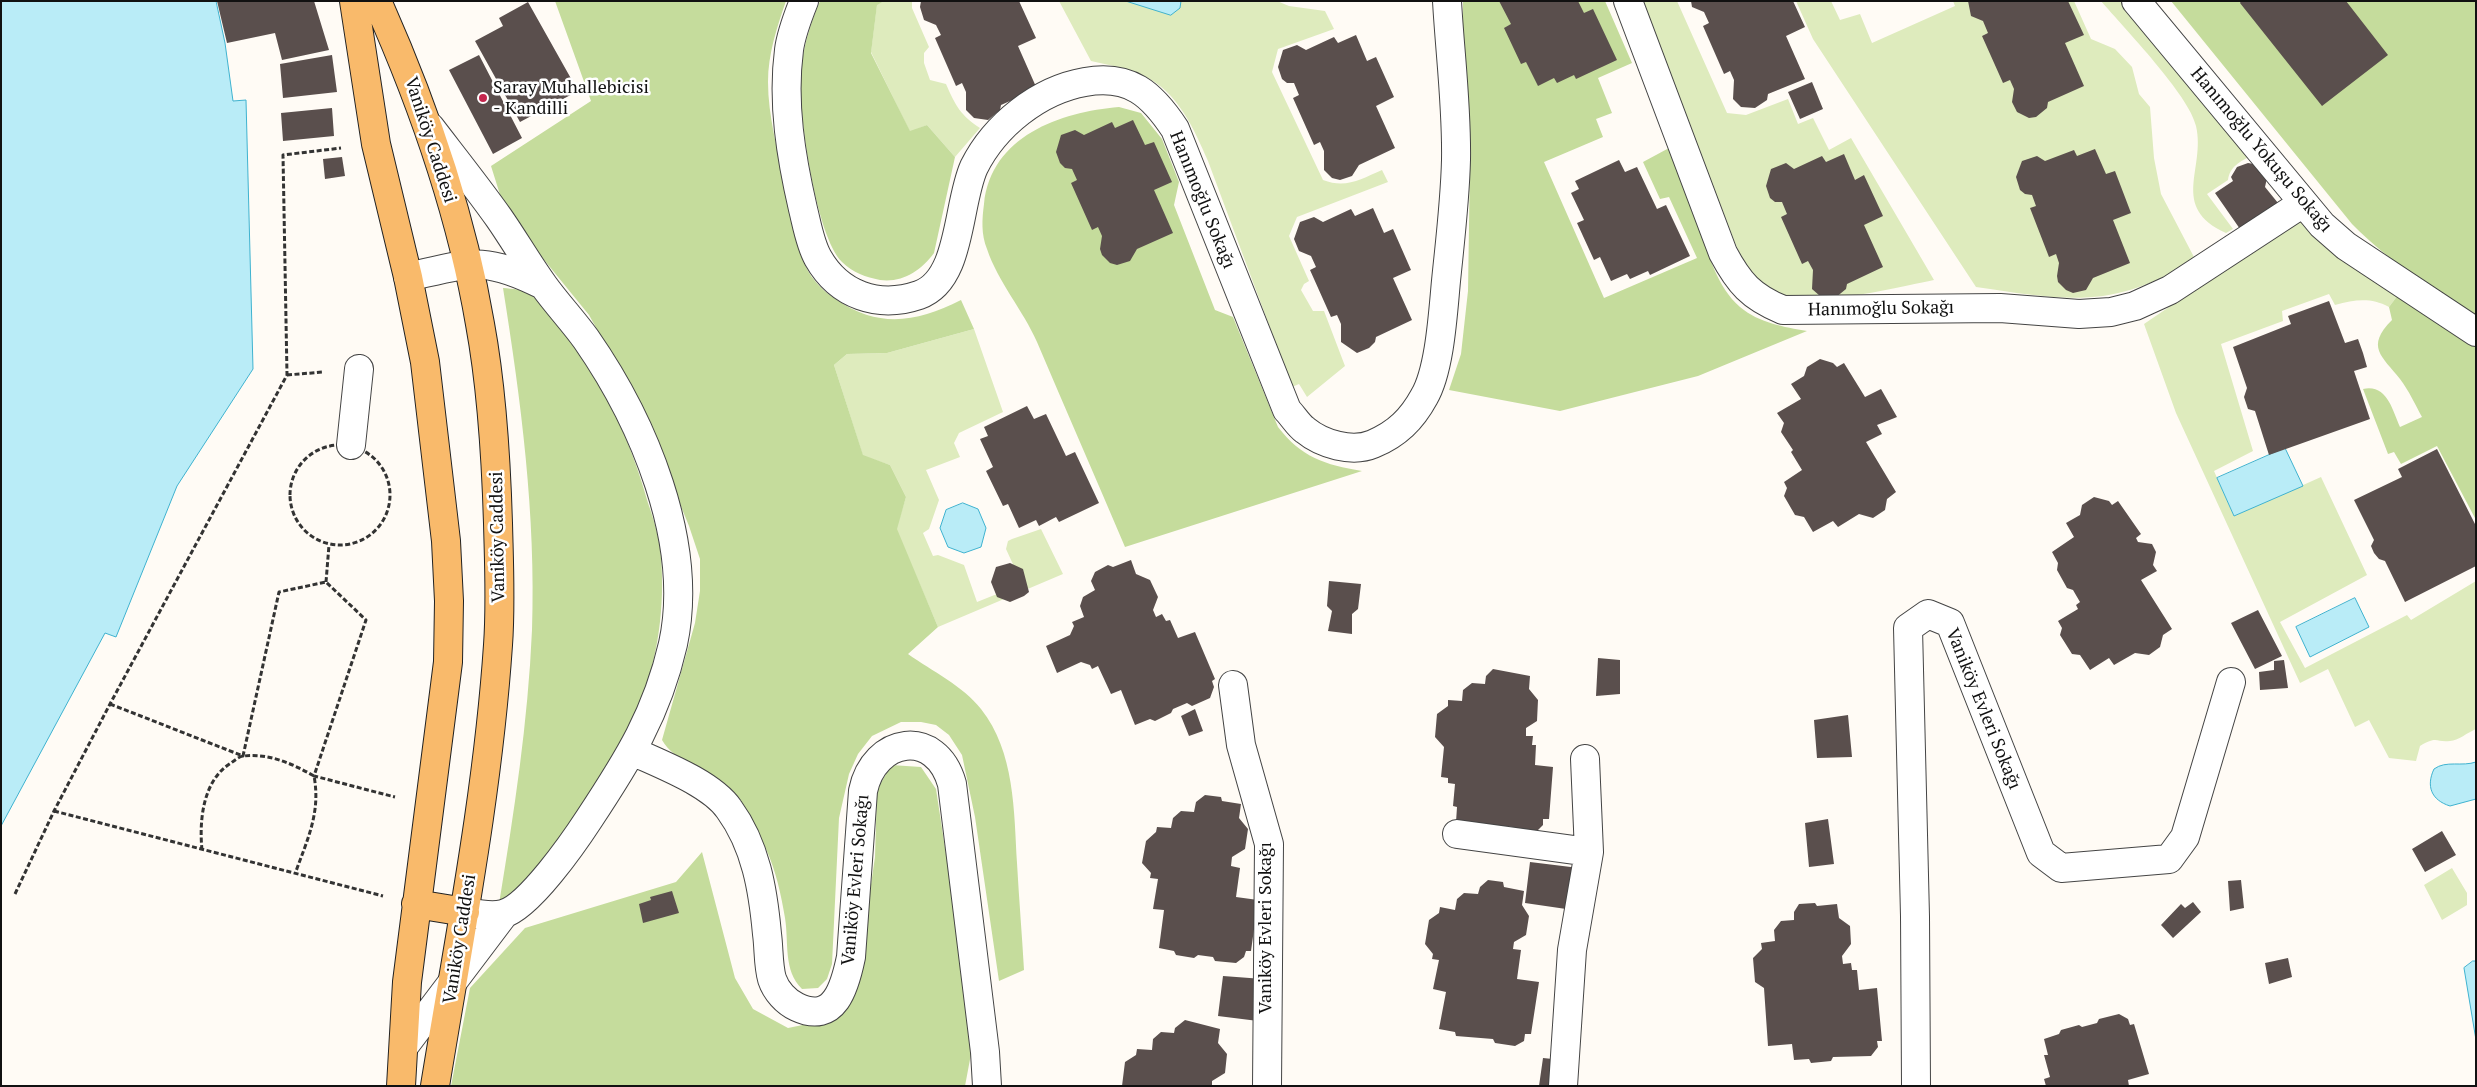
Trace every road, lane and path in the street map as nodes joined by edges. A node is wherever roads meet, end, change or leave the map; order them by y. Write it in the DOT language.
graph roads {
  1 [pos="354,1"];
  2 [pos="377,1"];
  3 [pos="804,1"];
  4 [pos="1447,1"];
  5 [pos="1628,1"];
  6 [pos="2136,1"];
  7 [pos="426,121"];
  8 [pos="376,144"];
  9 [pos="2303,203"];
  10 [pos="468,264"];
  11 [pos="408,277"];
  12 [pos="544,286"];
  13 [pos="2476,332"];
  14 [pos="359,369"];
  15 [pos="351,445"];
  16 [pos="329,545"];
  17 [pos="326,582"];
  18 [pos="2232,682"];
  19 [pos="1233,685"];
  20 [pos="110,704"];
  21 [pos="632,751"];
  22 [pos="243,756"];
  23 [pos="1584,759"];
  24 [pos="314,776"];
  25 [pos="430,806"];
  26 [pos="54,812"];
  27 [pos="1457,834"];
  28 [pos="202,850"];
  29 [pos="1589,852"];
  30 [pos="295,874"];
  31 [pos="15,894"];
  32 [pos="416,904"];
  33 [pos="465,912"];
  34 [pos="504,914"];
  35 [pos="453,981"];
  36 [pos="405,1045"];
  37 [pos="401,1086"];
  38 [pos="436,1086"];
  39 [pos="986,1086"];
  40 [pos="1267,1086"];
  41 [pos="1563,1086"];
  42 [pos="1916,1086"];
  1 -- 8 [label="main road"];
  2 -- 7 [label="main road, Vaniköy Caddesi"];
  3 -- 4 [label="street, Hanımoğlu Sokağı"];
  5 -- 9 [label="street, Hanımoğlu Sokağı"];
  6 -- 9 [label="street, Hanımoğlu Yokuşu Sokağı"];
  7 -- 10 [label="main road, Vaniköy Caddesi"];
  7 -- 12 [label="street"];
  8 -- 11 [label="main road"];
  8 -- 20 [label="path"];
  9 -- 13 [label="street, Hanımoğlu Yokuşu Sokağı"];
  10 -- 11 [label="street"];
  10 -- 12 [label="street"];
  10 -- 33 [label="main road, Vaniköy Caddesi"];
  11 -- 25 [label="main road"];
  12 -- 21 [label="street"];
  14 -- 15 [label="street"];
  15 -- 16 [label="path"];
  15 -- 16 [label="path"];
  16 -- 17 [label="path"];
  17 -- 22 [label="path"];
  17 -- 24 [label="path"];
  18 -- 42 [label="street, Vaniköy Evleri Sokağı"];
  19 -- 40 [label="street, Vaniköy Evleri Sokağı"];
  20 -- 22 [label="path"];
  20 -- 26 [label="path"];
  21 -- 34 [label="street"];
  21 -- 39 [label="street, Vaniköy Evleri Sokağı"];
  22 -- 24 [label="path"];
  22 -- 28 [label="path"];
  23 -- 29 [label="street"];
  24 -- 25 [label="path"];
  24 -- 30 [label="path"];
  25 -- 32 [label="main road"];
  26 -- 28 [label="path"];
  26 -- 31 [label="path"];
  27 -- 29 [label="street"];
  28 -- 30 [label="path"];
  29 -- 41 [label="street"];
  30 -- 32 [label="path"];
  32 -- 33 [label="main road"];
  32 -- 36 [label="main road"];
  33 -- 34 [label="street"];
  33 -- 35 [label="main road, Vaniköy Caddesi"];
  34 -- 35 [label="street"];
  35 -- 36 [label="street"];
  35 -- 38 [label="main road, Vaniköy Caddesi"];
  36 -- 37 [label="main road"];
}
